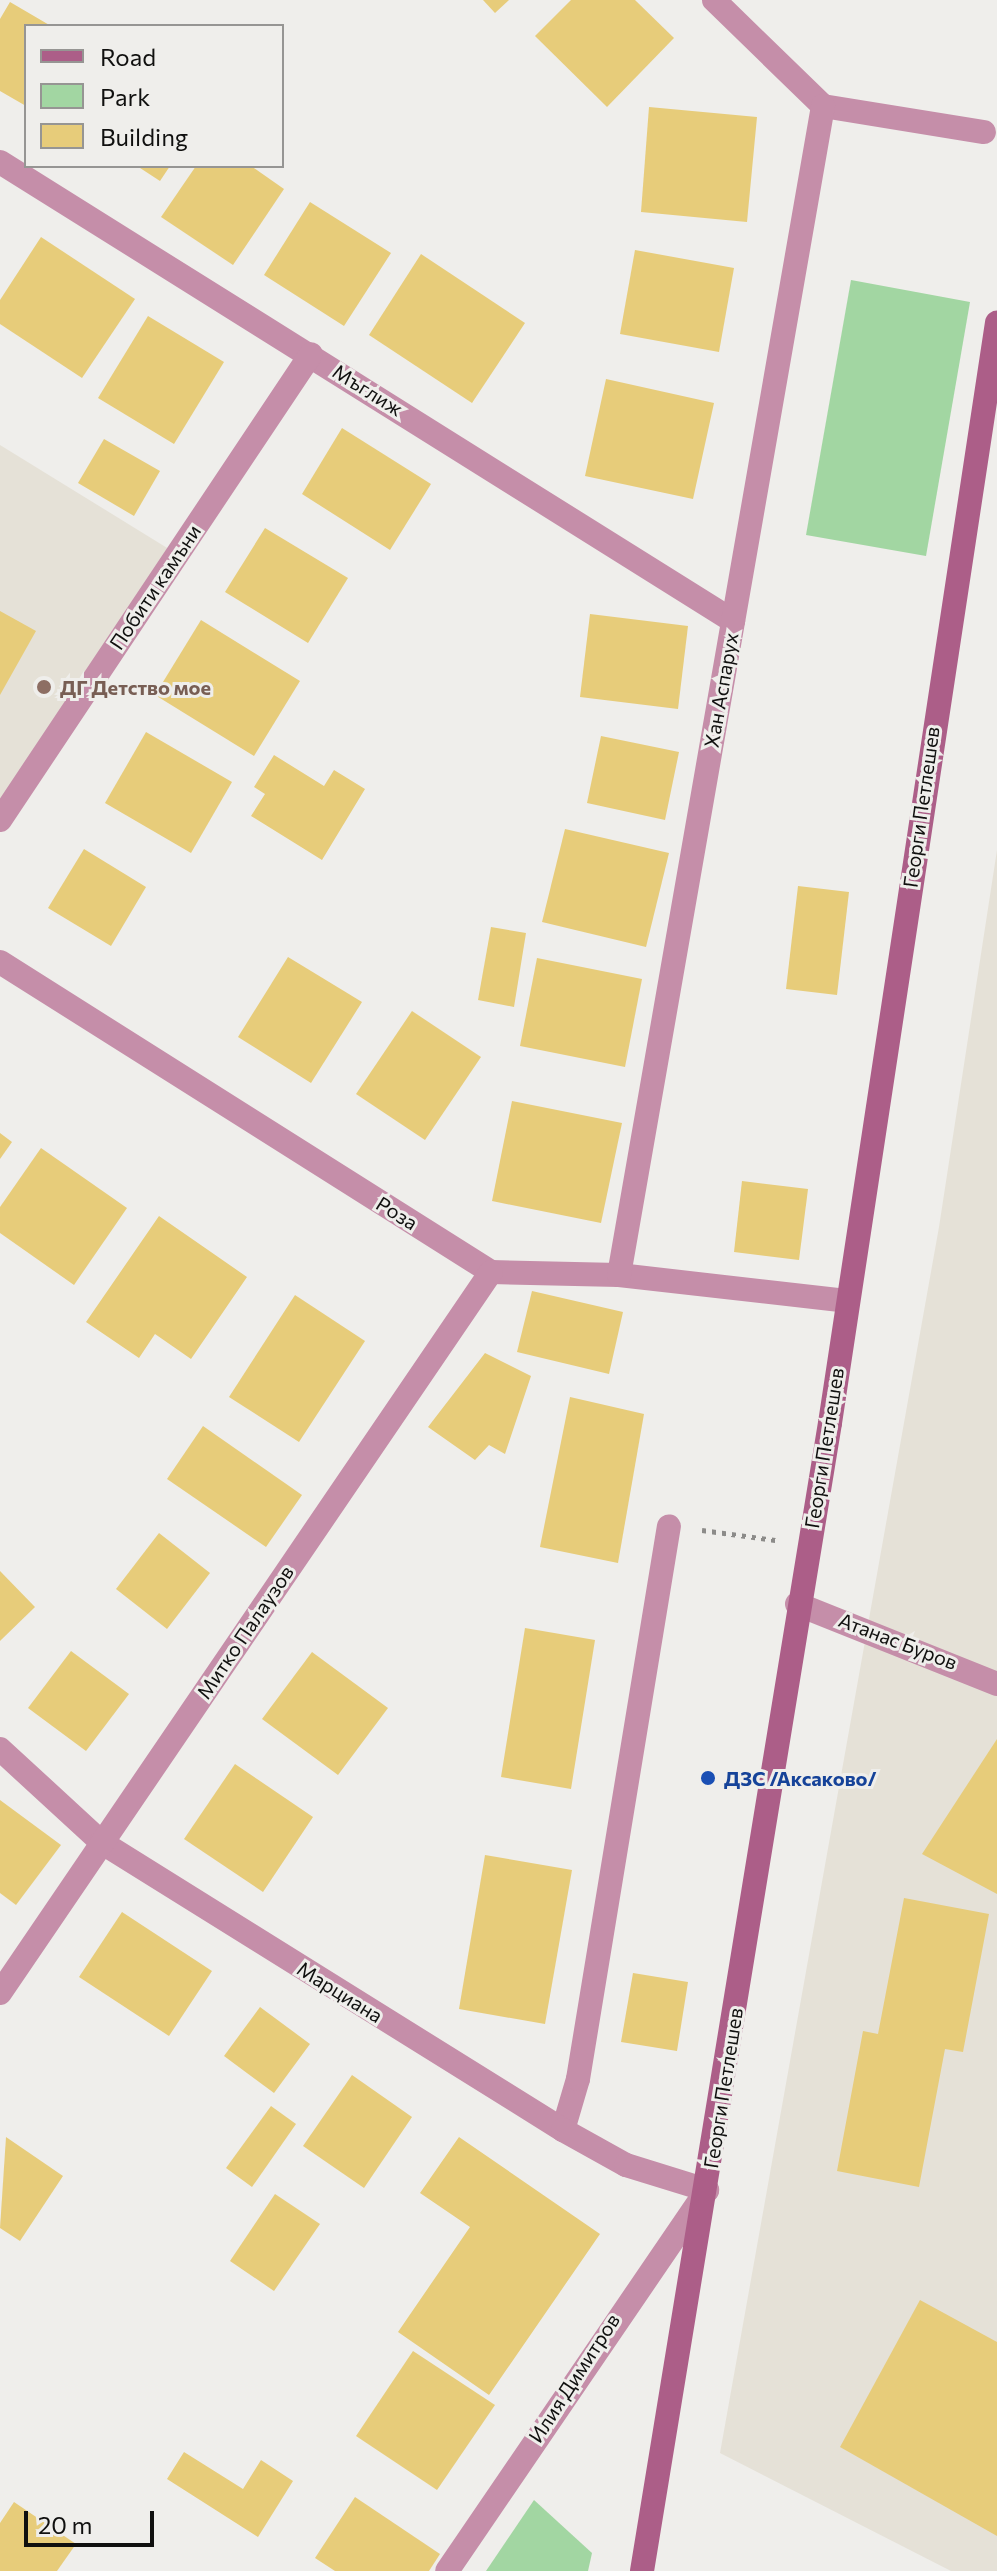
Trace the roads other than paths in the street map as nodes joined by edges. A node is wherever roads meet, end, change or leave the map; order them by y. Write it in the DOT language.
graph roads {
  1 [pos="714,0"];
  2 [pos="823,106"];
  3 [pos="984,132"];
  4 [pos="0,162"];
  5 [pos="997,323"];
  6 [pos="311,354"];
  7 [pos="733,621"];
  8 [pos="0,820"];
  9 [pos="0,962"];
  10 [pos="491,1272"];
  11 [pos="619,1275"];
  12 [pos="847,1301"];
  13 [pos="669,1526"];
  14 [pos="797,1604"];
  15 [pos="997,1684"];
  16 [pos="0,1749"];
  17 [pos="101,1842"];
  18 [pos="0,1993"];
  19 [pos="563,2130"];
  20 [pos="707,2190"];
  21 [pos="447,2571"];
  22 [pos="642,2571"];
  1 -- 2 [label="street"];
  2 -- 3 [label="street"];
  2 -- 7 [label="street, Хан Аспарух"];
  4 -- 6 [label="street, Мъглиж"];
  5 -- 12 [label="main road, Георги Петлешев"];
  6 -- 7 [label="street, Мъглиж"];
  6 -- 8 [label="street, Побити камъни"];
  7 -- 11 [label="street, Хан Аспарух"];
  9 -- 10 [label="street, Роза"];
  10 -- 11 [label="street"];
  10 -- 17 [label="street, Митко Палаузов"];
  11 -- 12 [label="street"];
  12 -- 14 [label="main road, Георги Петлешев"];
  13 -- 19 [label="street"];
  14 -- 15 [label="street, Атанас Буров"];
  14 -- 20 [label="main road, Георги Петлешев"];
  16 -- 17 [label="street, Марциана"];
  17 -- 18 [label="street, Митко Палаузов"];
  17 -- 19 [label="street, Марциана"];
  19 -- 20 [label="street, Марциана"];
  20 -- 21 [label="street, Илия Димитров"];
  20 -- 22 [label="main road, Георги Петлешев"];
}
